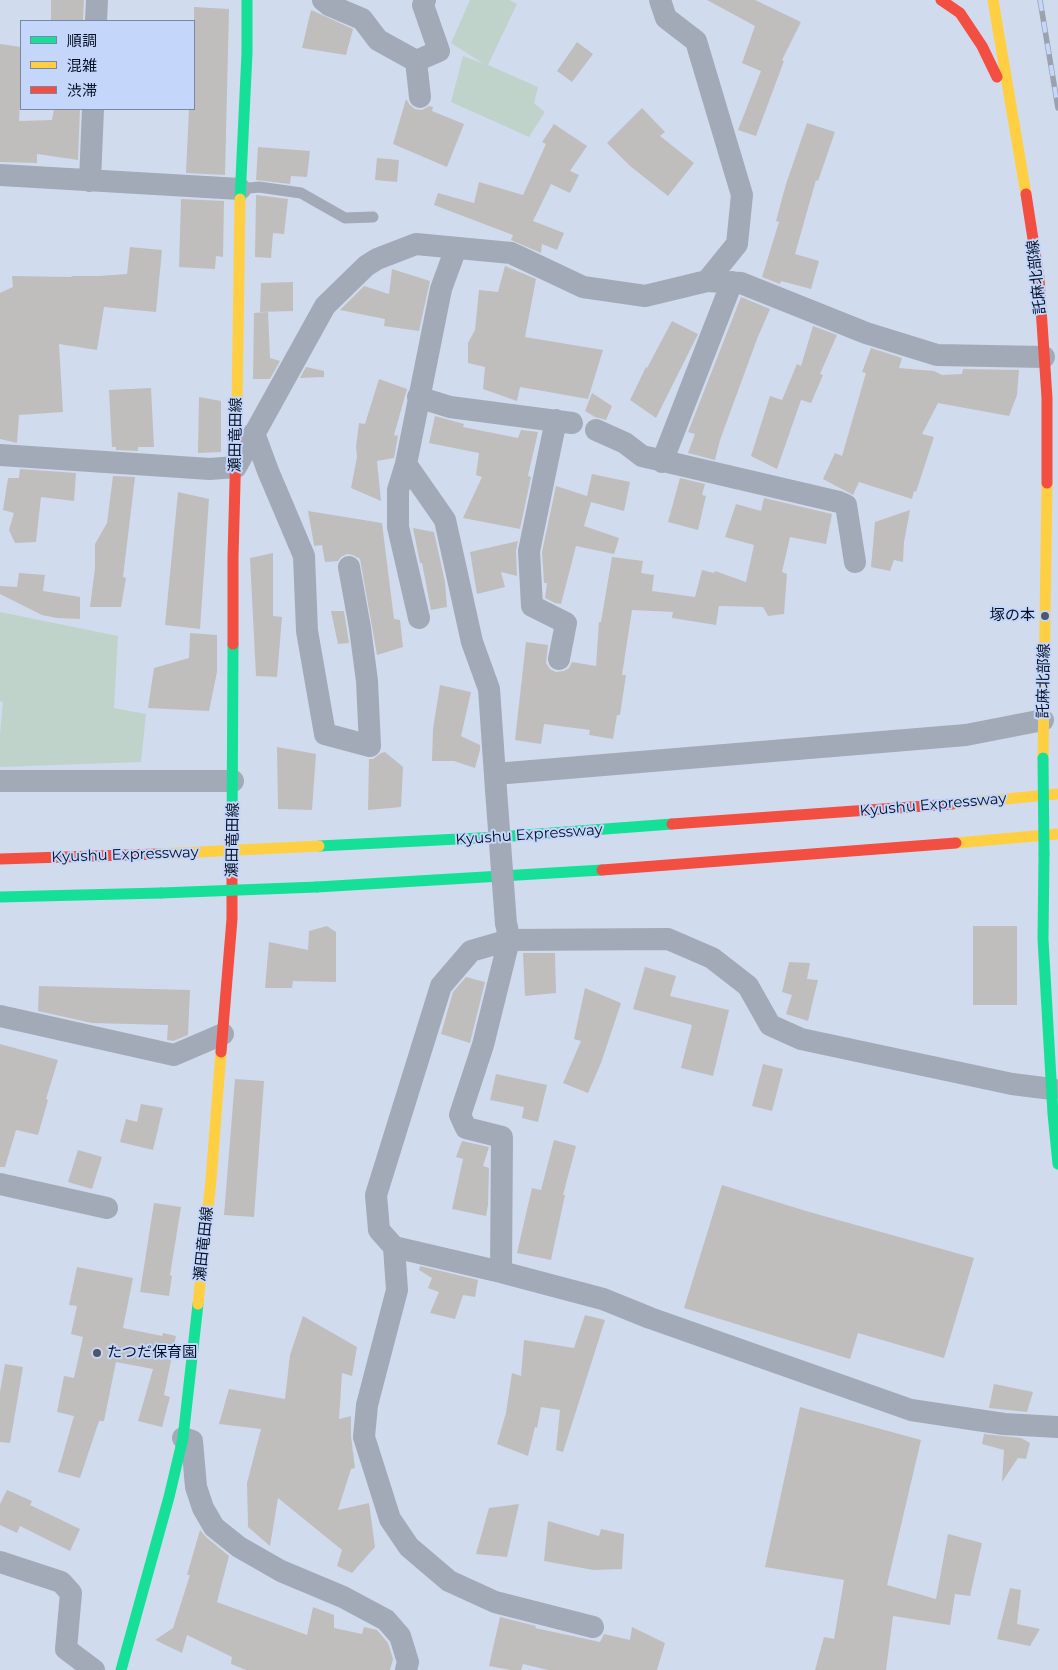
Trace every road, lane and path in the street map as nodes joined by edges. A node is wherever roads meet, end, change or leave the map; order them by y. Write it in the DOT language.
graph roads {
  1 [pos="97,0"];
  2 [pos="248,0"];
  3 [pos="323,0"];
  4 [pos="425,0"];
  5 [pos="660,0"];
  6 [pos="941,0"];
  7 [pos="993,0"];
  8 [pos="96,20"];
  9 [pos="416,61"];
  10 [pos="420,97"];
  11 [pos="93,110"];
  12 [pos="1012,111"];
  13 [pos="0,176"];
  14 [pos="90,181"];
  15 [pos="240,189"];
  16 [pos="373,217"];
  17 [pos="456,248"];
  18 [pos="707,281"];
  19 [pos="732,282"];
  20 [pos="1044,357"];
  21 [pos="418,397"];
  22 [pos="596,430"];
  23 [pos="254,433"];
  24 [pos="0,455"];
  25 [pos="662,462"];
  26 [pos="406,464"];
  27 [pos="236,467"];
  28 [pos="856,562"];
  29 [pos="349,567"];
  30 [pos="420,618"];
  31 [pos="559,659"];
  32 [pos="1043,720"];
  33 [pos="0,780"];
  34 [pos="233,781"];
  35 [pos="496,782"];
  36 [pos="1058,794"];
  37 [pos="1058,834"];
  38 [pos="0,859"];
  39 [pos="0,897"];
  40 [pos="508,932"];
  41 [pos="0,1016"];
  42 [pos="223,1034"];
  43 [pos="1052,1089"];
  44 [pos="1058,1164"];
  45 [pos="0,1184"];
  46 [pos="107,1208"];
  47 [pos="394,1247"];
  48 [pos="501,1272"];
  49 [pos="1058,1427"];
  50 [pos="183,1438"];
  51 [pos="0,1562"];
  52 [pos="593,1627"];
  53 [pos="94,1670"];
  54 [pos="121,1670"];
  55 [pos="406,1670"];
  1 -- 8 [label="street"];
  2 -- 15 [label="main road, 瀬田竜田線"];
  3 -- 9 [label="street"];
  4 -- 9 [label="street"];
  5 -- 18 [label="street"];
  6 -- 12 [label="main road, 託麻北部線"];
  7 -- 12 [label="main road, 託麻北部線"];
  9 -- 10 [label="street"];
  11 -- 14 [label="street"];
  12 -- 20 [label="main road, 託麻北部線"];
  13 -- 14 [label="street"];
  14 -- 15 [label="street"];
  15 -- 16 [label="lane"];
  15 -- 27 [label="main road, 瀬田竜田線"];
  17 -- 18 [label="street"];
  17 -- 21 [label="street"];
  17 -- 23 [label="street"];
  18 -- 19 [label="street"];
  19 -- 20 [label="street"];
  19 -- 25 [label="street"];
  20 -- 32 [label="main road, 託麻北部線"];
  21 -- 26 [label="street"];
  21 -- 31 [label="street"];
  22 -- 25 [label="street"];
  23 -- 27 [label="street"];
  23 -- 29 [label="street"];
  24 -- 27 [label="street"];
  25 -- 28 [label="street"];
  26 -- 30 [label="street"];
  26 -- 35 [label="street"];
  27 -- 34 [label="main road, 瀬田竜田線"];
  32 -- 35 [label="street"];
  32 -- 43 [label="main road, 託麻北部線, bridge"];
  33 -- 34 [label="street"];
  34 -- 42 [label="main road, 瀬田竜田線"];
  35 -- 40 [label="street, bridge"];
  36 -- 38 [label="main road, Kyushu Expressway, bridge"];
  37 -- 39 [label="main road, bridge"];
  40 -- 43 [label="street"];
  40 -- 47 [label="street"];
  40 -- 48 [label="street"];
  41 -- 42 [label="street"];
  42 -- 50 [label="main road, 瀬田竜田線"];
  43 -- 44 [label="main road, 託麻北部線"];
  45 -- 46 [label="street"];
  47 -- 48 [label="street"];
  47 -- 52 [label="street"];
  48 -- 49 [label="street"];
  50 -- 54 [label="main road, 瀬田竜田線"];
  50 -- 55 [label="street"];
  51 -- 53 [label="street"];
}
